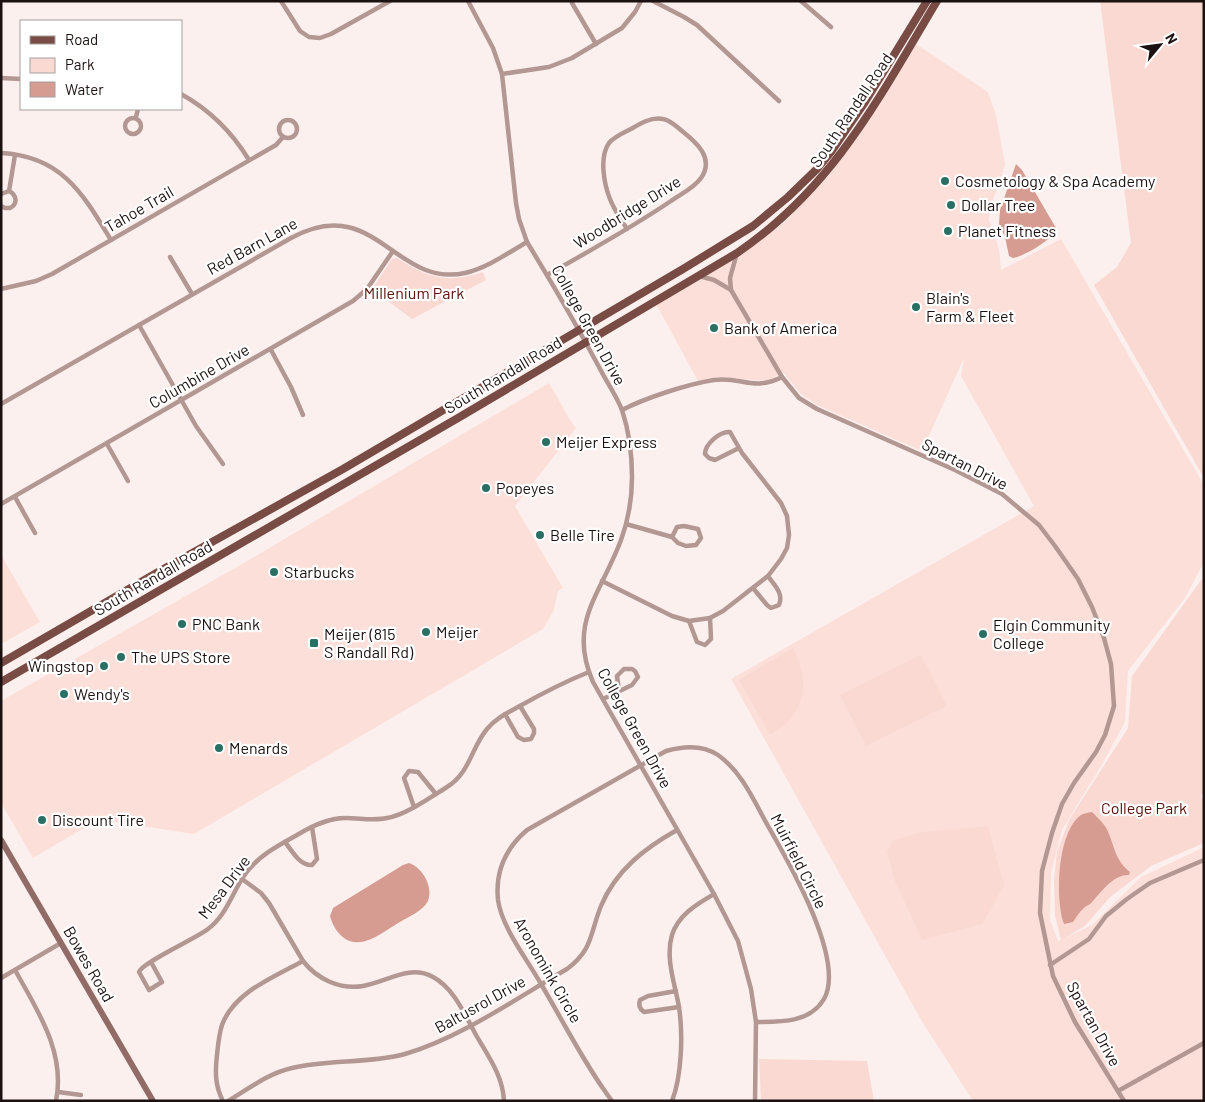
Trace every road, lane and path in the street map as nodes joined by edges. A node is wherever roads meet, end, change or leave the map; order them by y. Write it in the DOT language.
graph roads {
  1 [pos="281,1"];
  2 [pos="390,1"];
  3 [pos="468,1"];
  4 [pos="641,1"];
  5 [pos="652,1"];
  6 [pos="801,1"];
  7 [pos="927,1"];
  8 [pos="938,1"];
  9 [pos="381,3"];
  10 [pos="572,3"];
  11 [pos="831,27"];
  12 [pos="596,44"];
  13 [pos="502,74"];
  14 [pos="1,78"];
  15 [pos="20,79"];
  16 [pos="182,95"];
  17 [pos="779,101"];
  18 [pos="138,110"];
  19 [pos="136,117"];
  20 [pos="283,137"];
  21 [pos="1,153"];
  22 [pos="15,155"];
  23 [pos="249,160"];
  24 [pos="9,191"];
  25 [pos="1,194"];
  26 [pos="1,206"];
  27 [pos="627,229"];
  28 [pos="111,240"];
  29 [pos="527,242"];
  30 [pos="392,251"];
  31 [pos="737,254"];
  32 [pos="170,257"];
  33 [pos="547,276"];
  34 [pos="699,276"];
  35 [pos="1,289"];
  36 [pos="731,290"];
  37 [pos="192,294"];
  38 [pos="139,325"];
  39 [pos="579,330"];
  40 [pos="586,342"];
  41 [pos="271,350"];
  42 [pos="782,377"];
  43 [pos="182,401"];
  44 [pos="1,404"];
  45 [pos="622,410"];
  46 [pos="303,415"];
  47 [pos="107,444"];
  48 [pos="739,448"];
  49 [pos="223,464"];
  50 [pos="128,481"];
  51 [pos="15,497"];
  52 [pos="1,504"];
  53 [pos="626,524"];
  54 [pos="35,533"];
  55 [pos="672,536"];
  56 [pos="768,576"];
  57 [pos="602,581"];
  58 [pos="753,588"];
  59 [pos="710,618"];
  60 [pos="689,621"];
  61 [pos="1,664"];
  62 [pos="589,672"];
  63 [pos="1,682"];
  64 [pos="619,692"];
  65 [pos="603,699"];
  66 [pos="520,706"];
  67 [pos="505,714"];
  68 [pos="640,765"];
  69 [pos="436,794"];
  70 [pos="414,807"];
  71 [pos="312,827"];
  72 [pos="677,830"];
  73 [pos="1,840"];
  74 [pos="285,842"];
  75 [pos="1204,860"];
  76 [pos="242,879"];
  77 [pos="714,894"];
  78 [pos="61,943"];
  79 [pos="303,961"];
  80 [pos="151,962"];
  81 [pos="1050,965"];
  82 [pos="15,970"];
  83 [pos="1,978"];
  84 [pos="541,984"];
  85 [pos="676,991"];
  86 [pos="679,1007"];
  87 [pos="756,1022"];
  88 [pos="471,1025"];
  89 [pos="1204,1043"];
  90 [pos="1118,1091"];
  91 [pos="58,1092"];
  92 [pos="81,1095"];
  93 [pos="56,1101"];
  94 [pos="153,1101"];
  95 [pos="223,1101"];
  96 [pos="228,1101"];
  97 [pos="504,1101"];
  98 [pos="612,1101"];
  99 [pos="672,1101"];
  100 [pos="755,1101"];
  101 [pos="1124,1101"];
  1 -- 9 [label="street"];
  2 -- 9 [label="street"];
  3 -- 13 [label="street, College Green Drive"];
  4 -- 12 [label="street"];
  5 -- 17 [label="street"];
  6 -- 11 [label="street"];
  7 -- 39 [label="main road, South Randall Road"];
  8 -- 31 [label="main road, South Randall Road"];
  10 -- 12 [label="street"];
  12 -- 13 [label="street"];
  13 -- 29 [label="street, College Green Drive"];
  14 -- 15 [label="street"];
  16 -- 23 [label="street"];
  18 -- 19 [label="street"];
  20 -- 20 [label="street, Tahoe Trail"];
  20 -- 23 [label="street, Tahoe Trail"];
  21 -- 22 [label="street"];
  22 -- 24 [label="street"];
  22 -- 28 [label="street"];
  23 -- 28 [label="street, Tahoe Trail"];
  24 -- 25 [label="street"];
  24 -- 26 [label="street"];
  27 -- 27 [label="street, Woodbridge Drive"];
  27 -- 33 [label="street, Woodbridge Drive"];
  28 -- 35 [label="street, Tahoe Trail"];
  29 -- 30 [label="street, Red Barn Lane"];
  29 -- 33 [label="street, College Green Drive"];
  30 -- 37 [label="street, Red Barn Lane"];
  30 -- 41 [label="street, Columbine Drive"];
  31 -- 34 [label="main road, South Randall Road"];
  31 -- 36 [label="street"];
  32 -- 37 [label="street"];
  33 -- 39 [label="street, College Green Drive"];
  34 -- 36 [label="street"];
  34 -- 40 [label="main road, South Randall Road"];
  36 -- 42 [label="street, Spartan Drive"];
  37 -- 38 [label="street, Red Barn Lane"];
  38 -- 43 [label="street"];
  38 -- 44 [label="street, Red Barn Lane"];
  39 -- 40 [label="street, College Green Drive"];
  39 -- 61 [label="main road, South Randall Road"];
  40 -- 45 [label="street, College Green Drive"];
  40 -- 63 [label="main road, South Randall Road"];
  41 -- 43 [label="street, Columbine Drive"];
  41 -- 46 [label="street"];
  42 -- 45 [label="street"];
  42 -- 81 [label="street, Spartan Drive"];
  43 -- 47 [label="street, Columbine Drive"];
  43 -- 49 [label="street"];
  45 -- 53 [label="street, College Green Drive"];
  47 -- 50 [label="street"];
  47 -- 51 [label="street, Columbine Drive"];
  48 -- 48 [label="street"];
  48 -- 56 [label="street"];
  51 -- 52 [label="street, Columbine Drive"];
  51 -- 54 [label="street"];
  53 -- 55 [label="street"];
  53 -- 57 [label="street, College Green Drive"];
  55 -- 55 [label="street"];
  56 -- 58 [label="street"];
  56 -- 58 [label="street"];
  57 -- 60 [label="street"];
  57 -- 62 [label="street, College Green Drive"];
  58 -- 59 [label="street"];
  59 -- 60 [label="street"];
  59 -- 60 [label="street"];
  62 -- 65 [label="street, College Green Drive"];
  62 -- 66 [label="street, Mesa Drive"];
  64 -- 64 [label="street"];
  64 -- 65 [label="street"];
  65 -- 68 [label="street, College Green Drive"];
  66 -- 67 [label="street, Mesa Drive"];
  66 -- 67 [label="street"];
  67 -- 69 [label="street, Mesa Drive"];
  68 -- 72 [label="street, College Green Drive"];
  68 -- 84 [label="street, Aronomink Circle"];
  68 -- 87 [label="street, Muirfield Circle"];
  69 -- 70 [label="street, Mesa Drive"];
  69 -- 70 [label="street"];
  70 -- 71 [label="street, Mesa Drive"];
  71 -- 74 [label="street, Mesa Drive"];
  71 -- 74 [label="street"];
  72 -- 77 [label="street, College Green Drive"];
  72 -- 84 [label="street, Baltusrol Drive"];
  73 -- 78 [label="main road, Bowes Road"];
  74 -- 76 [label="street, Mesa Drive"];
  75 -- 81 [label="street"];
  76 -- 79 [label="street"];
  76 -- 80 [label="street, Mesa Drive"];
  77 -- 85 [label="street"];
  77 -- 87 [label="street, College Green Drive"];
  78 -- 82 [label="street"];
  78 -- 94 [label="main road, Bowes Road"];
  79 -- 88 [label="street"];
  79 -- 95 [label="street"];
  80 -- 80 [label="street"];
  81 -- 90 [label="street, Spartan Drive"];
  82 -- 83 [label="street"];
  82 -- 91 [label="street"];
  84 -- 88 [label="street, Baltusrol Drive"];
  84 -- 98 [label="street, Aronomink Circle"];
  85 -- 86 [label="street"];
  85 -- 86 [label="street"];
  86 -- 99 [label="street"];
  87 -- 100 [label="street, College Green Drive"];
  88 -- 96 [label="street, Baltusrol Drive"];
  88 -- 97 [label="street"];
  89 -- 90 [label="street"];
  90 -- 101 [label="street, Spartan Drive"];
  91 -- 92 [label="street"];
  91 -- 93 [label="street"];
}
